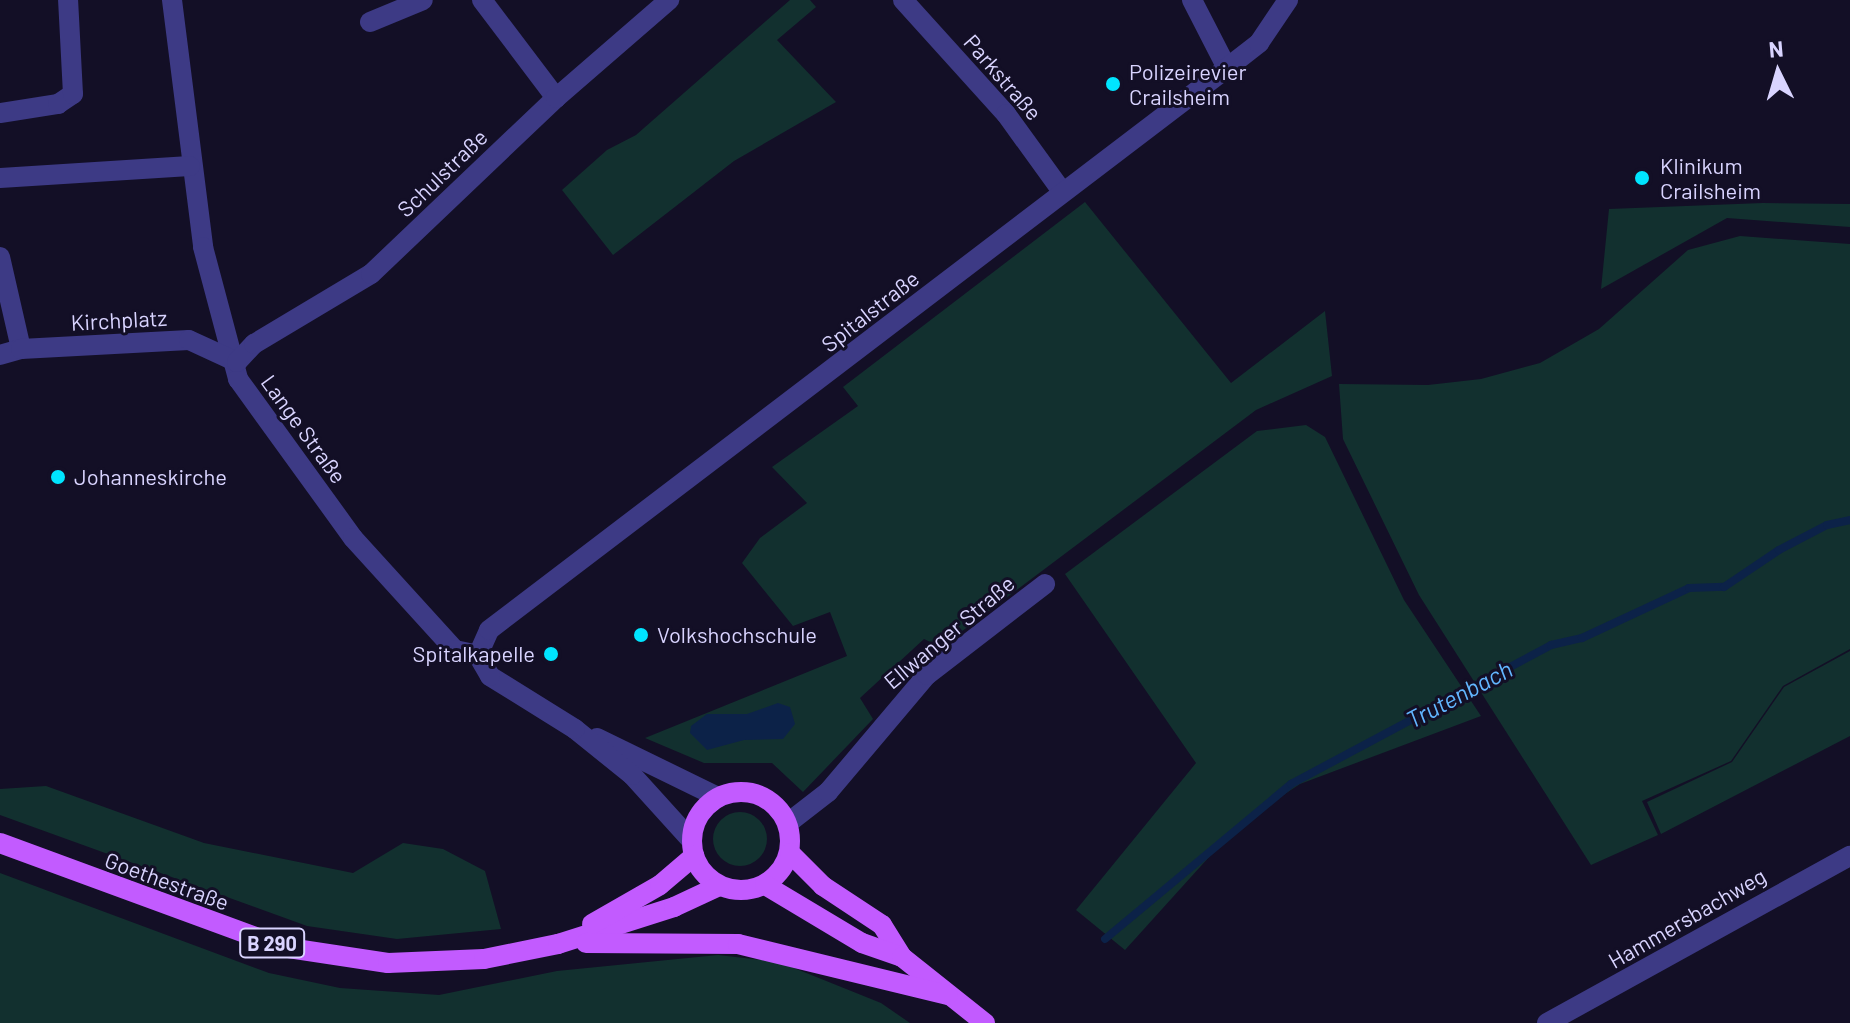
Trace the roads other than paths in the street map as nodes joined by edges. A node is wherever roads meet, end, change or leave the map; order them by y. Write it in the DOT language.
graph roads {
  1 [pos="68,0"];
  2 [pos="172,0"];
  3 [pos="423,0"];
  4 [pos="482,0"];
  5 [pos="669,0"];
  6 [pos="903,0"];
  7 [pos="1192,0"];
  8 [pos="1288,0"];
  9 [pos="370,22"];
  10 [pos="1227,68"];
  11 [pos="556,98"];
  12 [pos="0,113"];
  13 [pos="190,166"];
  14 [pos="0,178"];
  15 [pos="1061,190"];
  16 [pos="0,257"];
  17 [pos="21,349"];
  18 [pos="0,355"];
  19 [pos="237,362"];
  20 [pos="1045,584"];
  21 [pos="478,655"];
  22 [pos="575,729"];
  23 [pos="718,797"];
  24 [pos="788,823"];
  25 [pos="0,843"];
  26 [pos="692,848"];
  27 [pos="790,853"];
  28 [pos="1850,856"];
  29 [pos="765,885"];
  30 [pos="719,886"];
  31 [pos="558,944"];
  32 [pos="902,957"];
  33 [pos="948,995"];
  34 [pos="985,1023"];
  35 [pos="1547,1023"];
  1 -- 12 [label="street"];
  2 -- 13 [label="street, Lange Straße"];
  3 -- 9 [label="street"];
  4 -- 11 [label="street"];
  5 -- 11 [label="street, Schulstraße"];
  6 -- 15 [label="street, Parkstraße"];
  7 -- 10 [label="street"];
  8 -- 10 [label="street, Spitalstraße"];
  10 -- 15 [label="street, Spitalstraße"];
  11 -- 19 [label="street, Schulstraße"];
  13 -- 14 [label="street"];
  13 -- 19 [label="street, Lange Straße"];
  15 -- 21 [label="street, Spitalstraße"];
  16 -- 17 [label="street"];
  17 -- 18 [label="street, Kirchplatz"];
  17 -- 19 [label="street, Kirchplatz"];
  19 -- 21 [label="street, Lange Straße"];
  20 -- 24 [label="street, Ellwanger Straße"];
  21 -- 22 [label="street, Lange Straße"];
  22 -- 23 [label="street, Lange Straße"];
  22 -- 26 [label="street, Lange Straße"];
  23 -- 24 [label="main road"];
  23 -- 26 [label="main road, B 290"];
  24 -- 27 [label="main road"];
  25 -- 31 [label="main road, Goethestraße / B 290"];
  26 -- 30 [label="main road"];
  26 -- 31 [label="main road, Goethestraße / B 290"];
  27 -- 29 [label="main road"];
  27 -- 32 [label="main road, B 290"];
  28 -- 35 [label="street, Hammersbachweg"];
  29 -- 30 [label="main road, B 290"];
  29 -- 32 [label="main road, B 290"];
  30 -- 31 [label="main road, Goethestraße / B 290"];
  31 -- 33 [label="main road, B 290"];
  32 -- 33 [label="main road, B 290"];
  33 -- 34 [label="main road, B 290"];
}
